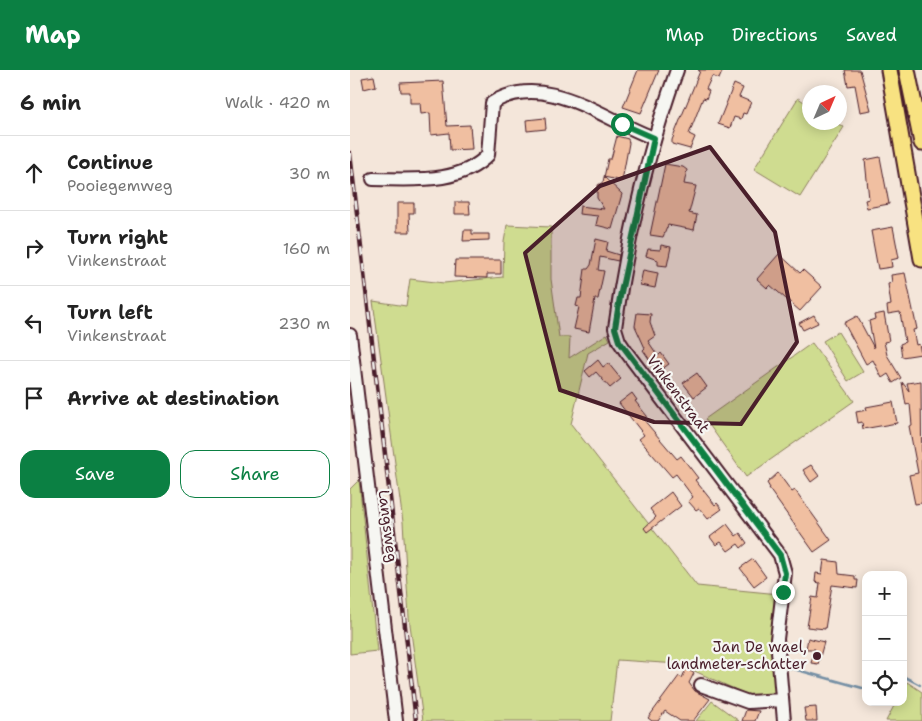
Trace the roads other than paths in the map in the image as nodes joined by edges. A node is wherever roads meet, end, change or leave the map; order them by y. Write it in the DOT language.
graph roads {
  1 [pos="677,70"];
  2 [pos="889,70"];
  3 [pos="907,70"];
  4 [pos="654,138"];
  5 [pos="922,143"];
  6 [pos="373,179"];
  7 [pos="915,221"];
  8 [pos="922,236"];
  9 [pos="922,259"];
  10 [pos="350,334"];
  11 [pos="701,685"];
  12 [pos="782,700"];
  13 [pos="396,721"];
  14 [pos="784,721"];
  1 -- 4 [label="street, Vinkenstraat"];
  2 -- 7 [label="main road"];
  3 -- 5 [label="main road"];
  4 -- 6 [label="street"];
  4 -- 12 [label="street, Vinkenstraat"];
  7 -- 8 [label="main road"];
  7 -- 9 [label="main road"];
  10 -- 13 [label="street, Langsweg"];
  11 -- 12 [label="street"];
  12 -- 14 [label="street, Vinkenstraat"];
}
